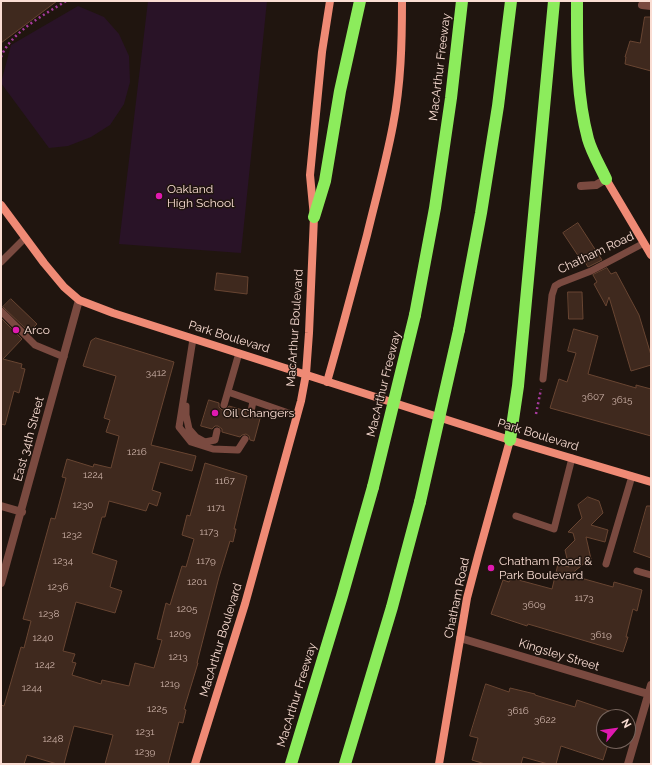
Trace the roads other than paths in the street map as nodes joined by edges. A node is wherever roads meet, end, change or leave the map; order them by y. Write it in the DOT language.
graph roads {
  1 [pos="330,1"];
  2 [pos="360,1"];
  3 [pos="402,1"];
  4 [pos="462,1"];
  5 [pos="511,1"];
  6 [pos="554,1"];
  7 [pos="577,1"];
  8 [pos="642,5"];
  9 [pos="651,6"];
  10 [pos="606,179"];
  11 [pos="581,186"];
  12 [pos="1,206"];
  13 [pos="314,217"];
  14 [pos="25,238"];
  15 [pos="644,243"];
  16 [pos="651,255"];
  17 [pos="1,262"];
  18 [pos="79,300"];
  19 [pos="1,311"];
  20 [pos="193,339"];
  21 [pos="240,353"];
  22 [pos="64,357"];
  23 [pos="306,374"];
  24 [pos="543,378"];
  25 [pos="186,382"];
  26 [pos="327,382"];
  27 [pos="228,392"];
  28 [pos="253,401"];
  29 [pos="224,405"];
  30 [pos="251,412"];
  31 [pos="297,416"];
  32 [pos="217,431"];
  33 [pos="245,438"];
  34 [pos="510,440"];
  35 [pos="572,458"];
  36 [pos="632,476"];
  37 [pos="651,482"];
  38 [pos="1,506"];
  39 [pos="22,512"];
  40 [pos="516,516"];
  41 [pos="606,564"];
  42 [pos="637,570"];
  43 [pos="651,575"];
  44 [pos="1,583"];
  45 [pos="460,638"];
  46 [pos="651,685"];
  47 [pos="650,694"];
  48 [pos="195,764"];
  49 [pos="291,764"];
  50 [pos="345,764"];
  51 [pos="439,764"];
  52 [pos="628,764"];
  1 -- 13 [label="main road, MacArthur Boulevard"];
  2 -- 13 [label="highway"];
  3 -- 26 [label="main road"];
  4 -- 49 [label="highway, MacArthur Freeway, bridge"];
  5 -- 50 [label="highway, bridge"];
  6 -- 34 [label="highway"];
  7 -- 10 [label="highway"];
  8 -- 9 [label="street"];
  10 -- 11 [label="street"];
  10 -- 15 [label="main road"];
  12 -- 14 [label="main road, Park Boulevard"];
  13 -- 23 [label="main road, MacArthur Boulevard"];
  14 -- 17 [label="lane"];
  14 -- 18 [label="main road, Park Boulevard"];
  15 -- 16 [label="main road"];
  15 -- 24 [label="lane, Chatham Road"];
  18 -- 20 [label="main road, Park Boulevard"];
  18 -- 22 [label="street, East 34th Street"];
  19 -- 22 [label="lane"];
  20 -- 21 [label="main road, Park Boulevard"];
  20 -- 25 [label="lane"];
  21 -- 23 [label="main road, Park Boulevard"];
  21 -- 27 [label="lane"];
  22 -- 39 [label="street, East 34th Street"];
  23 -- 26 [label="main road, Park Boulevard"];
  23 -- 31 [label="main road, MacArthur Boulevard"];
  25 -- 32 [label="lane"];
  25 -- 33 [label="lane"];
  26 -- 34 [label="main road, Park Boulevard"];
  27 -- 28 [label="lane"];
  27 -- 29 [label="lane"];
  28 -- 30 [label="lane"];
  28 -- 31 [label="lane"];
  31 -- 48 [label="main road, MacArthur Boulevard"];
  34 -- 35 [label="main road, Park Boulevard"];
  34 -- 45 [label="main road, Chatham Road"];
  35 -- 36 [label="main road, Park Boulevard"];
  35 -- 40 [label="lane"];
  36 -- 37 [label="main road, Park Boulevard"];
  36 -- 41 [label="lane"];
  38 -- 39 [label="street"];
  39 -- 44 [label="street, East 34th Street"];
  42 -- 43 [label="lane"];
  45 -- 47 [label="street, Kingsley Street"];
  45 -- 51 [label="main road, Chatham Road"];
  46 -- 47 [label="street"];
  47 -- 52 [label="street"];
}
